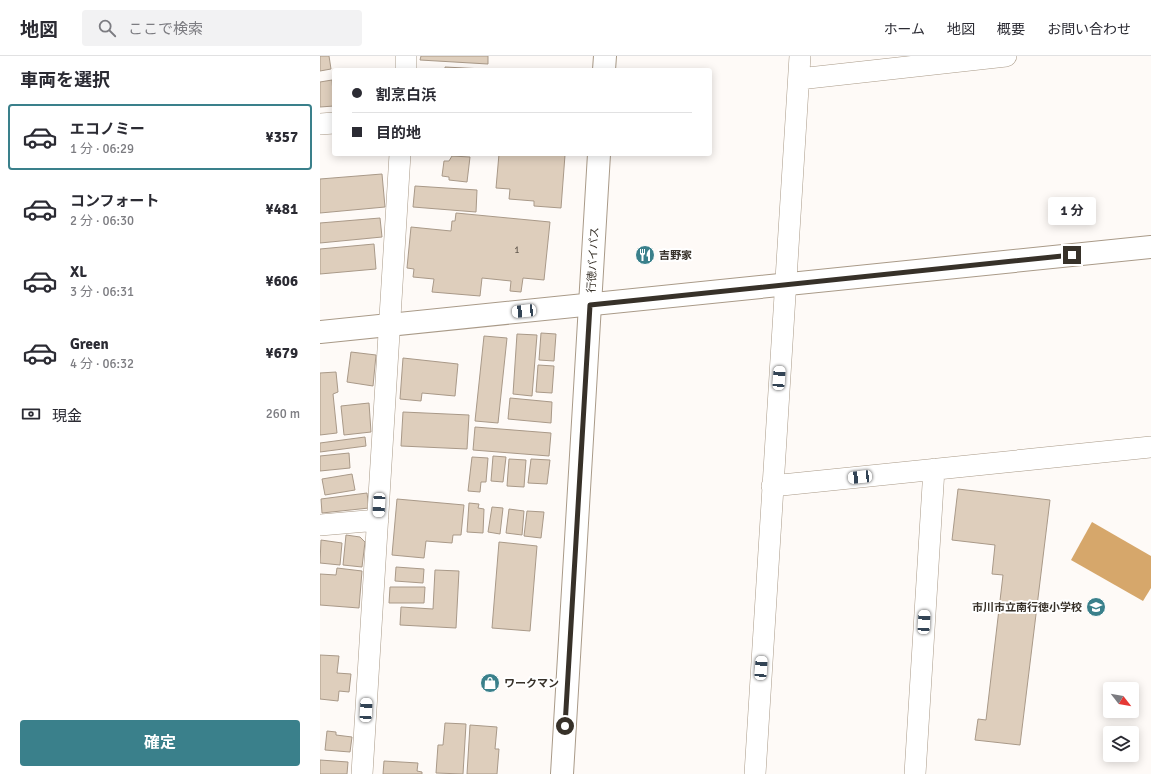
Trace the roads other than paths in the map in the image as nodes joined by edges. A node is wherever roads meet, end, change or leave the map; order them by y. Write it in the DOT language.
graph roads {
  1 [pos="406,56"];
  2 [pos="605,56"];
  3 [pos="800,56"];
  4 [pos="995,57"];
  5 [pos="406,68"];
  6 [pos="604,68"];
  7 [pos="799,79"];
  8 [pos="332,123"];
  9 [pos="320,124"];
  10 [pos="400,156"];
  11 [pos="599,156"];
  12 [pos="1151,247"];
  13 [pos="785,284"];
  14 [pos="590,305"];
  15 [pos="390,325"];
  16 [pos="320,332"];
  17 [pos="1151,447"];
  18 [pos="934,469"];
  19 [pos="772,486"];
  20 [pos="378,520"];
  21 [pos="320,525"];
  22 [pos="362,774"];
  23 [pos="562,774"];
  24 [pos="755,774"];
  25 [pos="915,774"];
  1 -- 5 [label="street"];
  2 -- 6 [label="street"];
  3 -- 7 [label="street"];
  4 -- 7 [label="street"];
  7 -- 13 [label="street"];
  8 -- 9 [label="street"];
  10 -- 15 [label="street"];
  11 -- 14 [label="street, 行徳バイパス"];
  12 -- 13 [label="street"];
  13 -- 14 [label="street"];
  13 -- 19 [label="street"];
  14 -- 15 [label="street"];
  14 -- 23 [label="street, 行徳バイパス"];
  15 -- 16 [label="street"];
  15 -- 20 [label="street"];
  17 -- 18 [label="street"];
  18 -- 19 [label="street"];
  18 -- 25 [label="street"];
  19 -- 24 [label="street"];
  20 -- 21 [label="street"];
  20 -- 22 [label="street"];
}
